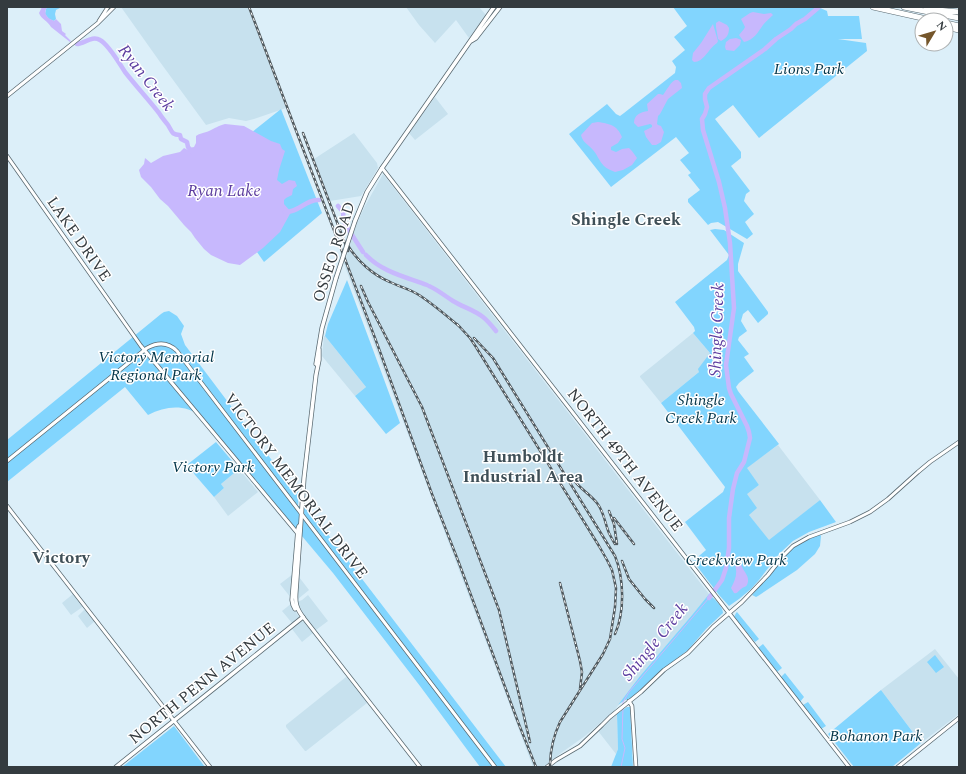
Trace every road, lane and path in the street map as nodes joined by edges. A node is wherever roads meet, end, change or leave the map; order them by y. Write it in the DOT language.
graph roads {
  1 [pos="108,7"];
  2 [pos="114,7"];
  3 [pos="494,7"];
  4 [pos="500,7"];
  5 [pos="873,7"];
  6 [pos="904,7"];
  7 [pos="912,7"];
  8 [pos="959,12"];
  9 [pos="914,17"];
  10 [pos="959,18"];
  11 [pos="96,24"];
  12 [pos="470,42"];
  13 [pos="7,96"];
  14 [pos="7,156"];
  15 [pos="382,168"];
  16 [pos="144,350"];
  17 [pos="959,442"];
  18 [pos="7,461"];
  19 [pos="7,506"];
  20 [pos="301,514"];
  21 [pos="299,534"];
  22 [pos="728,613"];
  23 [pos="303,617"];
  24 [pos="629,701"];
  25 [pos="959,718"];
  26 [pos="174,721"];
  27 [pos="116,767"];
  28 [pos="210,767"];
  29 [pos="420,767"];
  30 [pos="495,767"];
  31 [pos="547,767"];
  32 [pos="636,767"];
  33 [pos="849,767"];
  34 [pos="898,767"];
  1 -- 11 [label="street"];
  2 -- 11 [label="street"];
  3 -- 12 [label="main road"];
  4 -- 12 [label="main road"];
  5 -- 9 [label="highway"];
  6 -- 10 [label="highway"];
  7 -- 8 [label="highway"];
  11 -- 13 [label="street"];
  12 -- 15 [label="main road, OSSEO ROAD"];
  14 -- 16 [label="street, LAKE DRIVE"];
  15 -- 20 [label="main road, OSSEO ROAD, bridge"];
  15 -- 22 [label="street, NORTH 49TH AVENUE"];
  16 -- 18 [label="street, VICTORY MEMORIAL DRIVE"];
  16 -- 20 [label="street, VICTORY MEMORIAL DRIVE"];
  16 -- 21 [label="street, LAKE DRIVE"];
  17 -- 22 [label="street"];
  19 -- 26 [label="street"];
  20 -- 21 [label="main road, OSSEO ROAD"];
  20 -- 30 [label="street, VICTORY MEMORIAL DRIVE"];
  21 -- 23 [label="main road, OSSEO ROAD"];
  22 -- 24 [label="street"];
  22 -- 33 [label="street, NORTH 49TH AVENUE"];
  23 -- 26 [label="main road, NORTH PENN AVENUE"];
  23 -- 29 [label="street"];
  24 -- 31 [label="street"];
  24 -- 32 [label="street"];
  25 -- 34 [label="street"];
  26 -- 27 [label="main road, NORTH PENN AVENUE"];
  26 -- 28 [label="street"];
}
